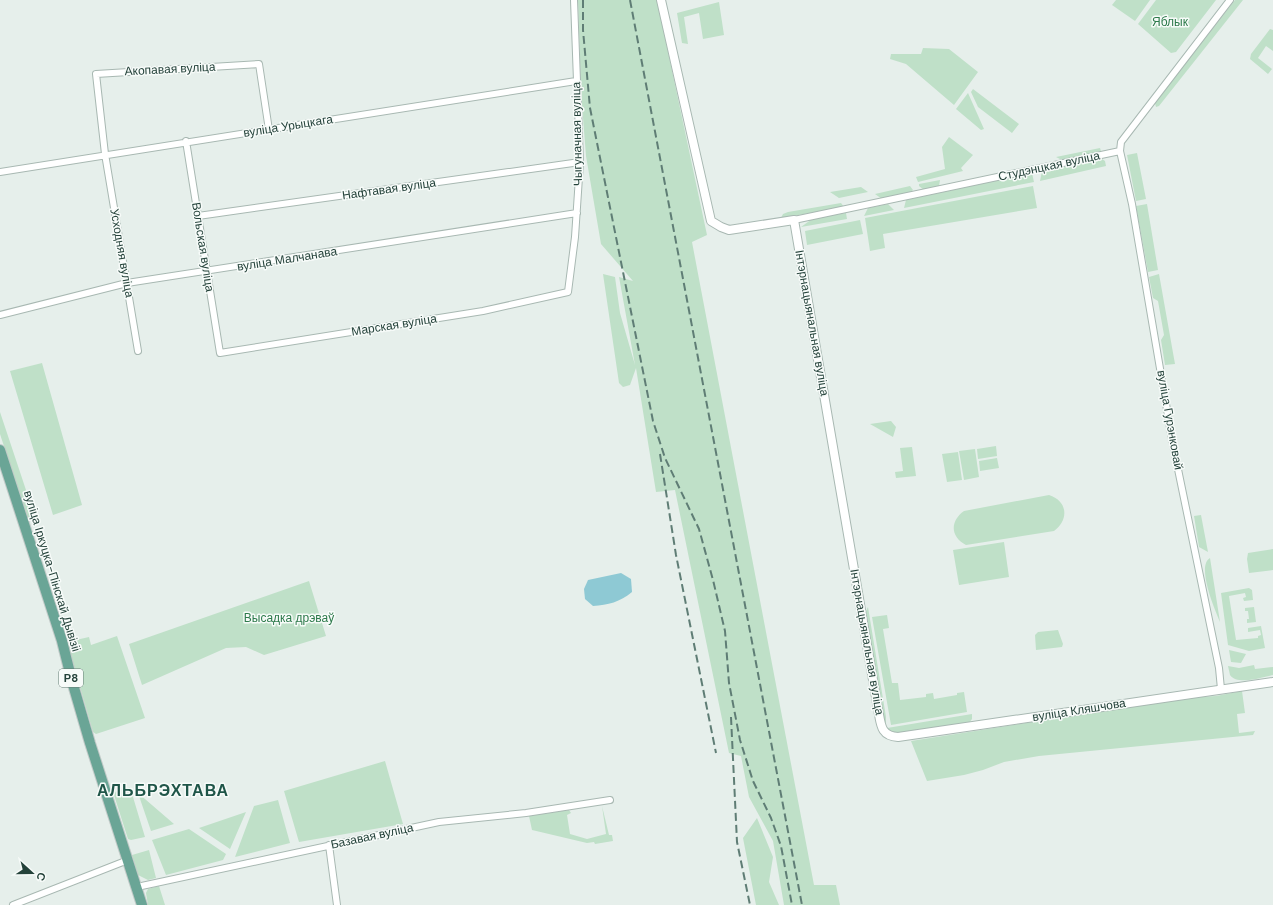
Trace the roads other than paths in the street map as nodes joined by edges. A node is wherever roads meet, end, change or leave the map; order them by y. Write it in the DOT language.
graph roads {
  1 [pos="574,0"];
  2 [pos="661,0"];
  3 [pos="1230,0"];
  4 [pos="576,81"];
  5 [pos="269,130"];
  6 [pos="186,141"];
  7 [pos="1120,151"];
  8 [pos="105,154"];
  9 [pos="580,162"];
  10 [pos="0,172"];
  11 [pos="577,213"];
  12 [pos="198,216"];
  13 [pos="794,220"];
  14 [pos="207,272"];
  15 [pos="127,283"];
  16 [pos="568,292"];
  17 [pos="0,315"];
  18 [pos="138,351"];
  19 [pos="220,353"];
  20 [pos="0,450"];
  21 [pos="1273,682"];
  22 [pos="1221,689"];
  23 [pos="885,734"];
  24 [pos="610,800"];
  25 [pos="329,845"];
  26 [pos="128,860"];
  27 [pos="137,887"];
  28 [pos="13,905"];
  29 [pos="142,905"];
  30 [pos="337,905"];
  1 -- 4 [label="street, Чыгуначная вуліца"];
  2 -- 13 [label="street"];
  3 -- 7 [label="street"];
  4 -- 5 [label="street, вуліца Урыцкага"];
  4 -- 9 [label="street, Чыгуначная вуліца"];
  5 -- 6 [label="street, вуліца Урыцкага"];
  5 -- 8 [label="street, Акопавая вуліца"];
  6 -- 8 [label="street, вуліца Урыцкага"];
  6 -- 12 [label="street, Вольская вуліца"];
  7 -- 13 [label="street, Студэнцкая вуліца"];
  7 -- 22 [label="street, вуліца Гурэнковай"];
  8 -- 10 [label="street, вуліца Урыцкага"];
  8 -- 15 [label="street, Усходняя вуліца"];
  9 -- 11 [label="street, Чыгуначная вуліца"];
  9 -- 12 [label="street, Нафтавая вуліца"];
  11 -- 14 [label="street, вуліца Малчанава"];
  11 -- 16 [label="street, Чыгуначная вуліца"];
  12 -- 14 [label="street, Вольская вуліца"];
  13 -- 23 [label="street, Інтэрнацыянальная вуліца"];
  14 -- 15 [label="street, вуліца Малчанава"];
  14 -- 19 [label="street, Вольская вуліца"];
  15 -- 17 [label="street, вуліца Малчанава"];
  15 -- 18 [label="street, Усходняя вуліца"];
  16 -- 19 [label="street, Марская вуліца"];
  20 -- 26 [label="main road, вуліца Іркуцка-Пінскай Дывізіі / Р8"];
  21 -- 22 [label="street, вуліца Кляшчова"];
  22 -- 23 [label="street, вуліца Кляшчова"];
  24 -- 25 [label="street, Базавая вуліца"];
  25 -- 27 [label="street, Базавая вуліца"];
  25 -- 30 [label="street"];
  26 -- 27 [label="main road, вуліца Іркуцка-Пінскай Дывізіі / Р8"];
  26 -- 28 [label="street"];
  27 -- 29 [label="main road, вуліца Іркуцка-Пінскай Дывізіі / Р8"];
}
